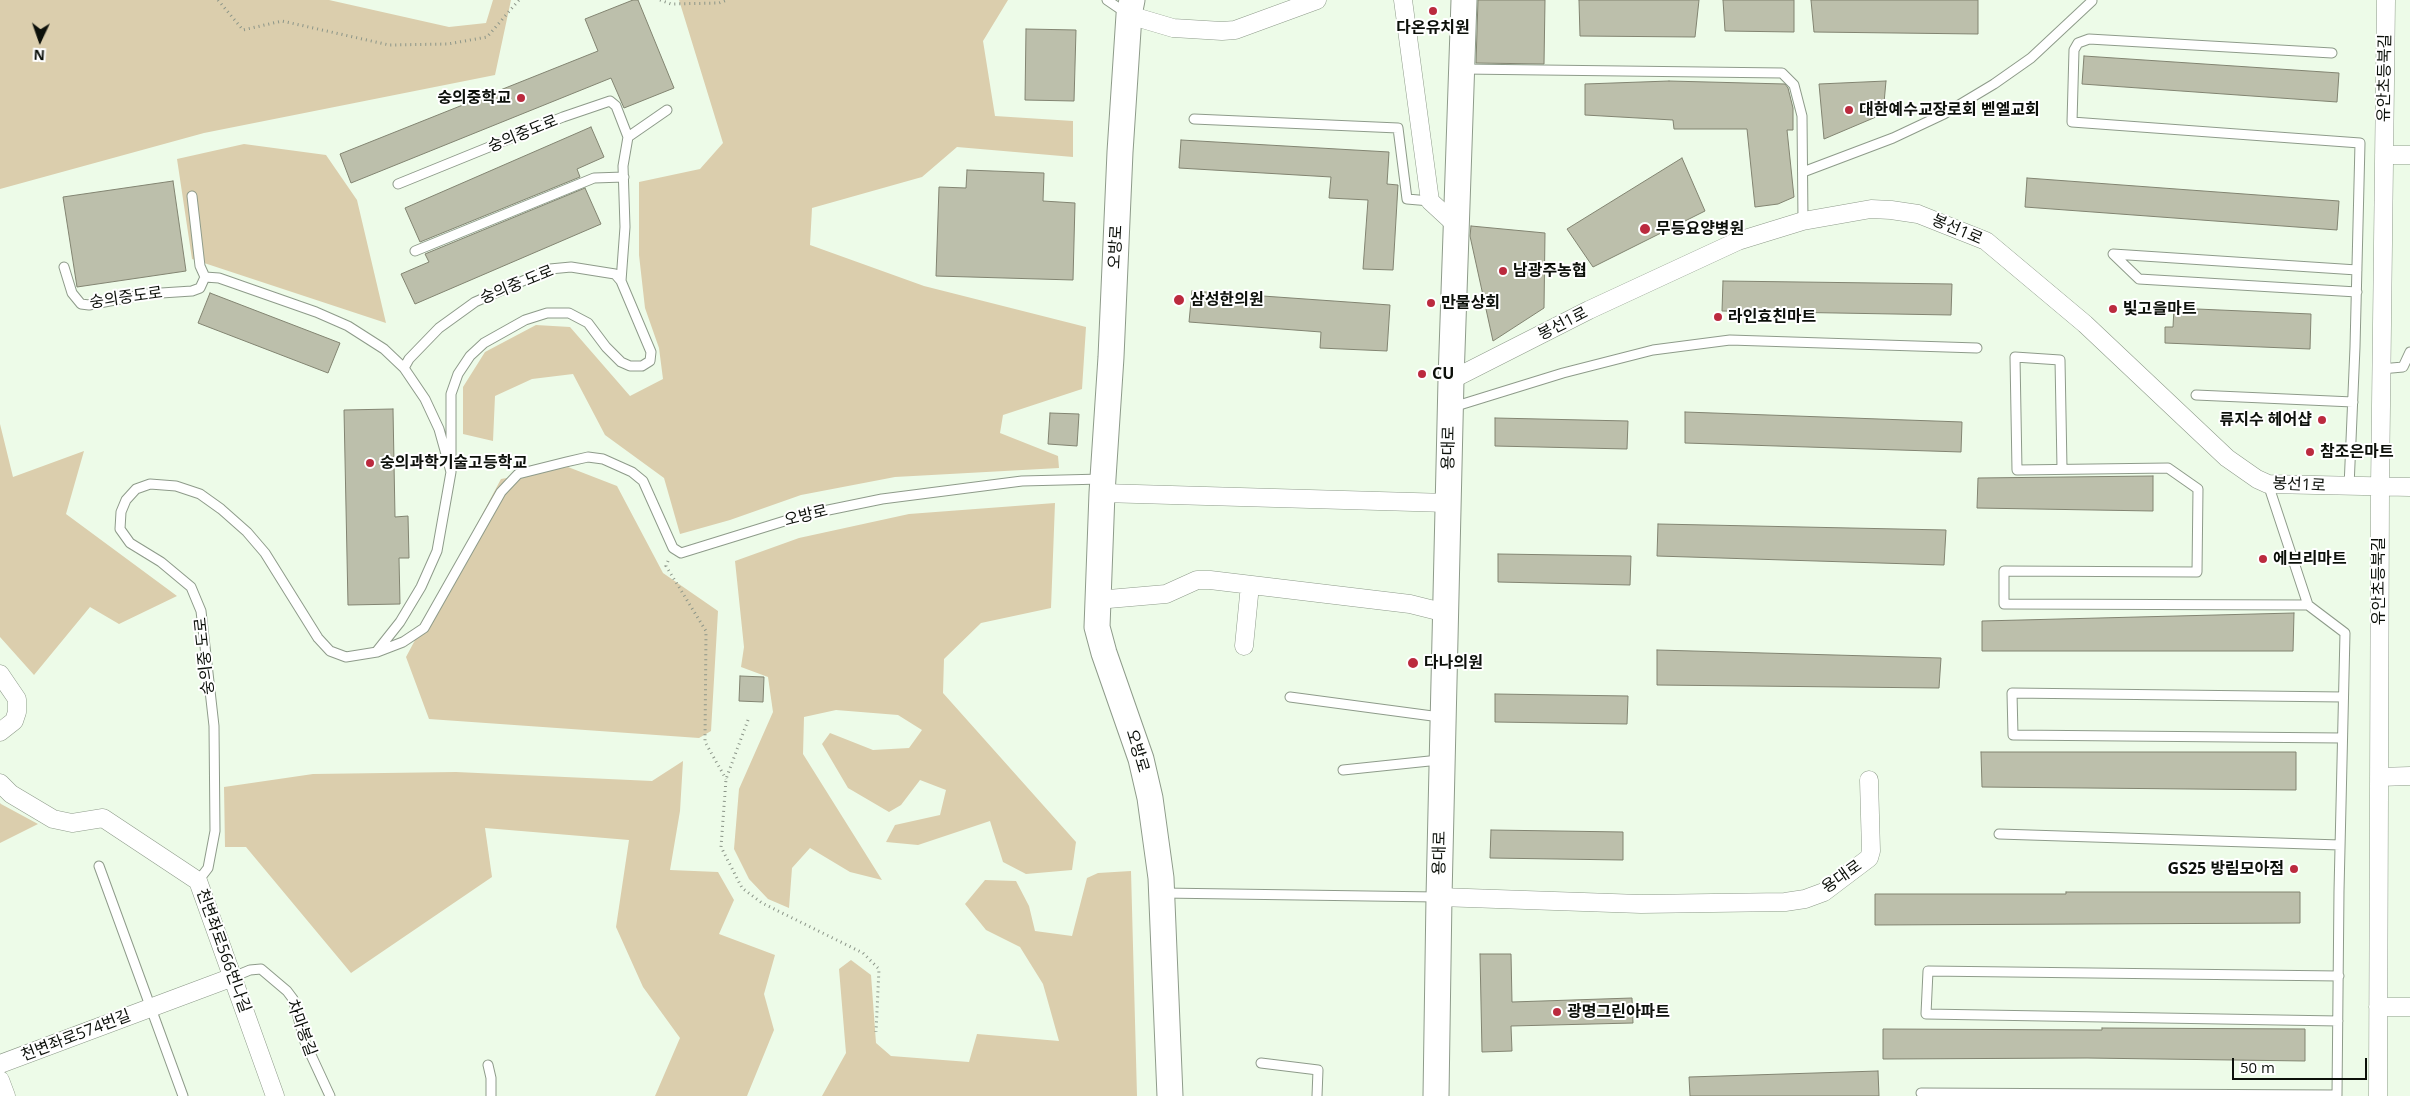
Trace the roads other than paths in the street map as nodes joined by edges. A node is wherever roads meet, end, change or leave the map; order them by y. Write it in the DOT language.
graph roads {
  1 [pos="1107,0"];
  2 [pos="1317,0"];
  3 [pos="1403,0"];
  4 [pos="1464,0"];
  5 [pos="2386,0"];
  6 [pos="2092,1"];
  7 [pos="1130,8"];
  8 [pos="2332,53"];
  9 [pos="1462,69"];
  10 [pos="668,110"];
  11 [pos="1194,119"];
  12 [pos="628,137"];
  13 [pos="2384,155"];
  14 [pos="2410,155"];
  15 [pos="1803,172"];
  16 [pos="624,177"];
  17 [pos="398,184"];
  18 [pos="192,196"];
  19 [pos="1430,201"];
  20 [pos="1803,220"];
  21 [pos="1456,226"];
  22 [pos="416,251"];
  23 [pos="64,267"];
  24 [pos="2357,270"];
  25 [pos="205,277"];
  26 [pos="621,281"];
  27 [pos="2356,292"];
  28 [pos="1977,348"];
  29 [pos="2410,352"];
  30 [pos="404,368"];
  31 [pos="2381,369"];
  32 [pos="1451,380"];
  33 [pos="2196,395"];
  34 [pos="2353,402"];
  35 [pos="1450,408"];
  36 [pos="2062,468"];
  37 [pos="451,472"];
  38 [pos="2268,484"];
  39 [pos="1102,486"];
  40 [pos="2349,487"];
  41 [pos="2380,487"];
  42 [pos="2410,487"];
  43 [pos="1448,503"];
  44 [pos="669,540"];
  45 [pos="1250,585"];
  46 [pos="1098,600"];
  47 [pos="2308,605"];
  48 [pos="1446,613"];
  49 [pos="1244,646"];
  50 [pos="377,652"];
  51 [pos="0,674"];
  52 [pos="1290,697"];
  53 [pos="2343,697"];
  54 [pos="1443,718"];
  55 [pos="0,732"];
  56 [pos="2342,738"];
  57 [pos="1442,760"];
  58 [pos="1343,770"];
  59 [pos="2379,776"];
  60 [pos="2410,776"];
  61 [pos="1869,780"];
  62 [pos="0,783"];
  63 [pos="1999,834"];
  64 [pos="2340,845"];
  65 [pos="99,866"];
  66 [pos="198,881"];
  67 [pos="1162,893"];
  68 [pos="1439,897"];
  69 [pos="2339,976"];
  70 [pos="233,977"];
  71 [pos="151,1007"];
  72 [pos="2378,1007"];
  73 [pos="2410,1007"];
  74 [pos="2338,1020"];
  75 [pos="1261,1063"];
  76 [pos="0,1064"];
  77 [pos="488,1066"];
  78 [pos="0,1080"];
  79 [pos="1921,1093"];
  80 [pos="273,1095"];
  81 [pos="6,1096"];
  82 [pos="183,1096"];
  83 [pos="330,1096"];
  84 [pos="491,1096"];
  85 [pos="1170,1096"];
  86 [pos="1317,1096"];
  87 [pos="1436,1096"];
  88 [pos="2378,1096"];
  1 -- 7 [label="lane"];
  2 -- 7 [label="street"];
  3 -- 19 [label="street"];
  4 -- 9 [label="street, 용대로"];
  5 -- 13 [label="street, 유안초등북길"];
  6 -- 15 [label="lane"];
  7 -- 39 [label="street, 오방로"];
  8 -- 24 [label="lane"];
  9 -- 15 [label="lane"];
  9 -- 21 [label="street, 용대로"];
  10 -- 12 [label="lane"];
  11 -- 19 [label="lane"];
  12 -- 16 [label="lane, 숭의중도로"];
  12 -- 17 [label="lane, 숭의중도로"];
  13 -- 14 [label="street"];
  13 -- 31 [label="street, 유안초등북길"];
  15 -- 20 [label="lane"];
  16 -- 22 [label="lane"];
  16 -- 26 [label="lane, 숭의중도로"];
  18 -- 25 [label="lane"];
  19 -- 21 [label="street"];
  20 -- 32 [label="street, 봉선1로"];
  20 -- 38 [label="street, 봉선1로"];
  21 -- 32 [label="street, 용대로"];
  23 -- 25 [label="lane, 숭의중도로"];
  24 -- 27 [label="lane"];
  24 -- 27 [label="lane"];
  25 -- 30 [label="lane"];
  26 -- 30 [label="lane, 숭의중 도로"];
  26 -- 37 [label="lane"];
  27 -- 34 [label="lane"];
  28 -- 35 [label="lane"];
  29 -- 31 [label="lane"];
  30 -- 37 [label="lane"];
  31 -- 41 [label="street, 유안초등북길"];
  32 -- 35 [label="street, 용대로"];
  33 -- 34 [label="lane"];
  34 -- 40 [label="lane"];
  35 -- 43 [label="street, 용대로"];
  36 -- 36 [label="lane"];
  36 -- 47 [label="lane"];
  37 -- 50 [label="lane"];
  38 -- 40 [label="street, 봉선1로"];
  38 -- 47 [label="lane"];
  39 -- 43 [label="street, 오방로"];
  39 -- 44 [label="lane, 오방로"];
  39 -- 46 [label="street, 오방로"];
  40 -- 41 [label="street, 봉선1로"];
  41 -- 42 [label="street, 봉선1로"];
  41 -- 59 [label="street, 유안초등북길"];
  43 -- 48 [label="street, 용대로"];
  44 -- 50 [label="lane, 숭의중 도로"];
  45 -- 46 [label="street"];
  45 -- 48 [label="street"];
  45 -- 49 [label="street"];
  46 -- 67 [label="street, 오방로"];
  47 -- 53 [label="lane"];
  48 -- 54 [label="street, 용대로"];
  50 -- 66 [label="lane, 숭의중 도로"];
  51 -- 55 [label="street"];
  52 -- 54 [label="lane"];
  53 -- 56 [label="lane"];
  53 -- 56 [label="lane"];
  54 -- 57 [label="street, 용대로"];
  56 -- 64 [label="lane"];
  57 -- 58 [label="lane"];
  57 -- 68 [label="street, 용대로"];
  59 -- 60 [label="street"];
  59 -- 72 [label="street, 유안초등북길"];
  61 -- 68 [label="street, 용대로"];
  62 -- 66 [label="street, 천변좌로566번나길"];
  63 -- 64 [label="lane"];
  64 -- 69 [label="lane"];
  65 -- 71 [label="lane, 천변좌로574번길"];
  66 -- 70 [label="street, 천변좌로566번나길"];
  67 -- 68 [label="lane"];
  67 -- 85 [label="street, 오방로"];
  68 -- 87 [label="street, 용대로"];
  69 -- 74 [label="lane"];
  69 -- 74 [label="lane"];
  70 -- 71 [label="street, 천변좌로574번길"];
  70 -- 80 [label="street, 천변좌로566번나길"];
  70 -- 83 [label="lane, 차마봉길"];
  71 -- 76 [label="street, 천변좌로574번길"];
  71 -- 82 [label="lane"];
  72 -- 73 [label="street"];
  72 -- 88 [label="street, 유안초등북길"];
  74 -- 79 [label="lane"];
  75 -- 86 [label="lane"];
  77 -- 84 [label="lane"];
  78 -- 81 [label="street"];
}
